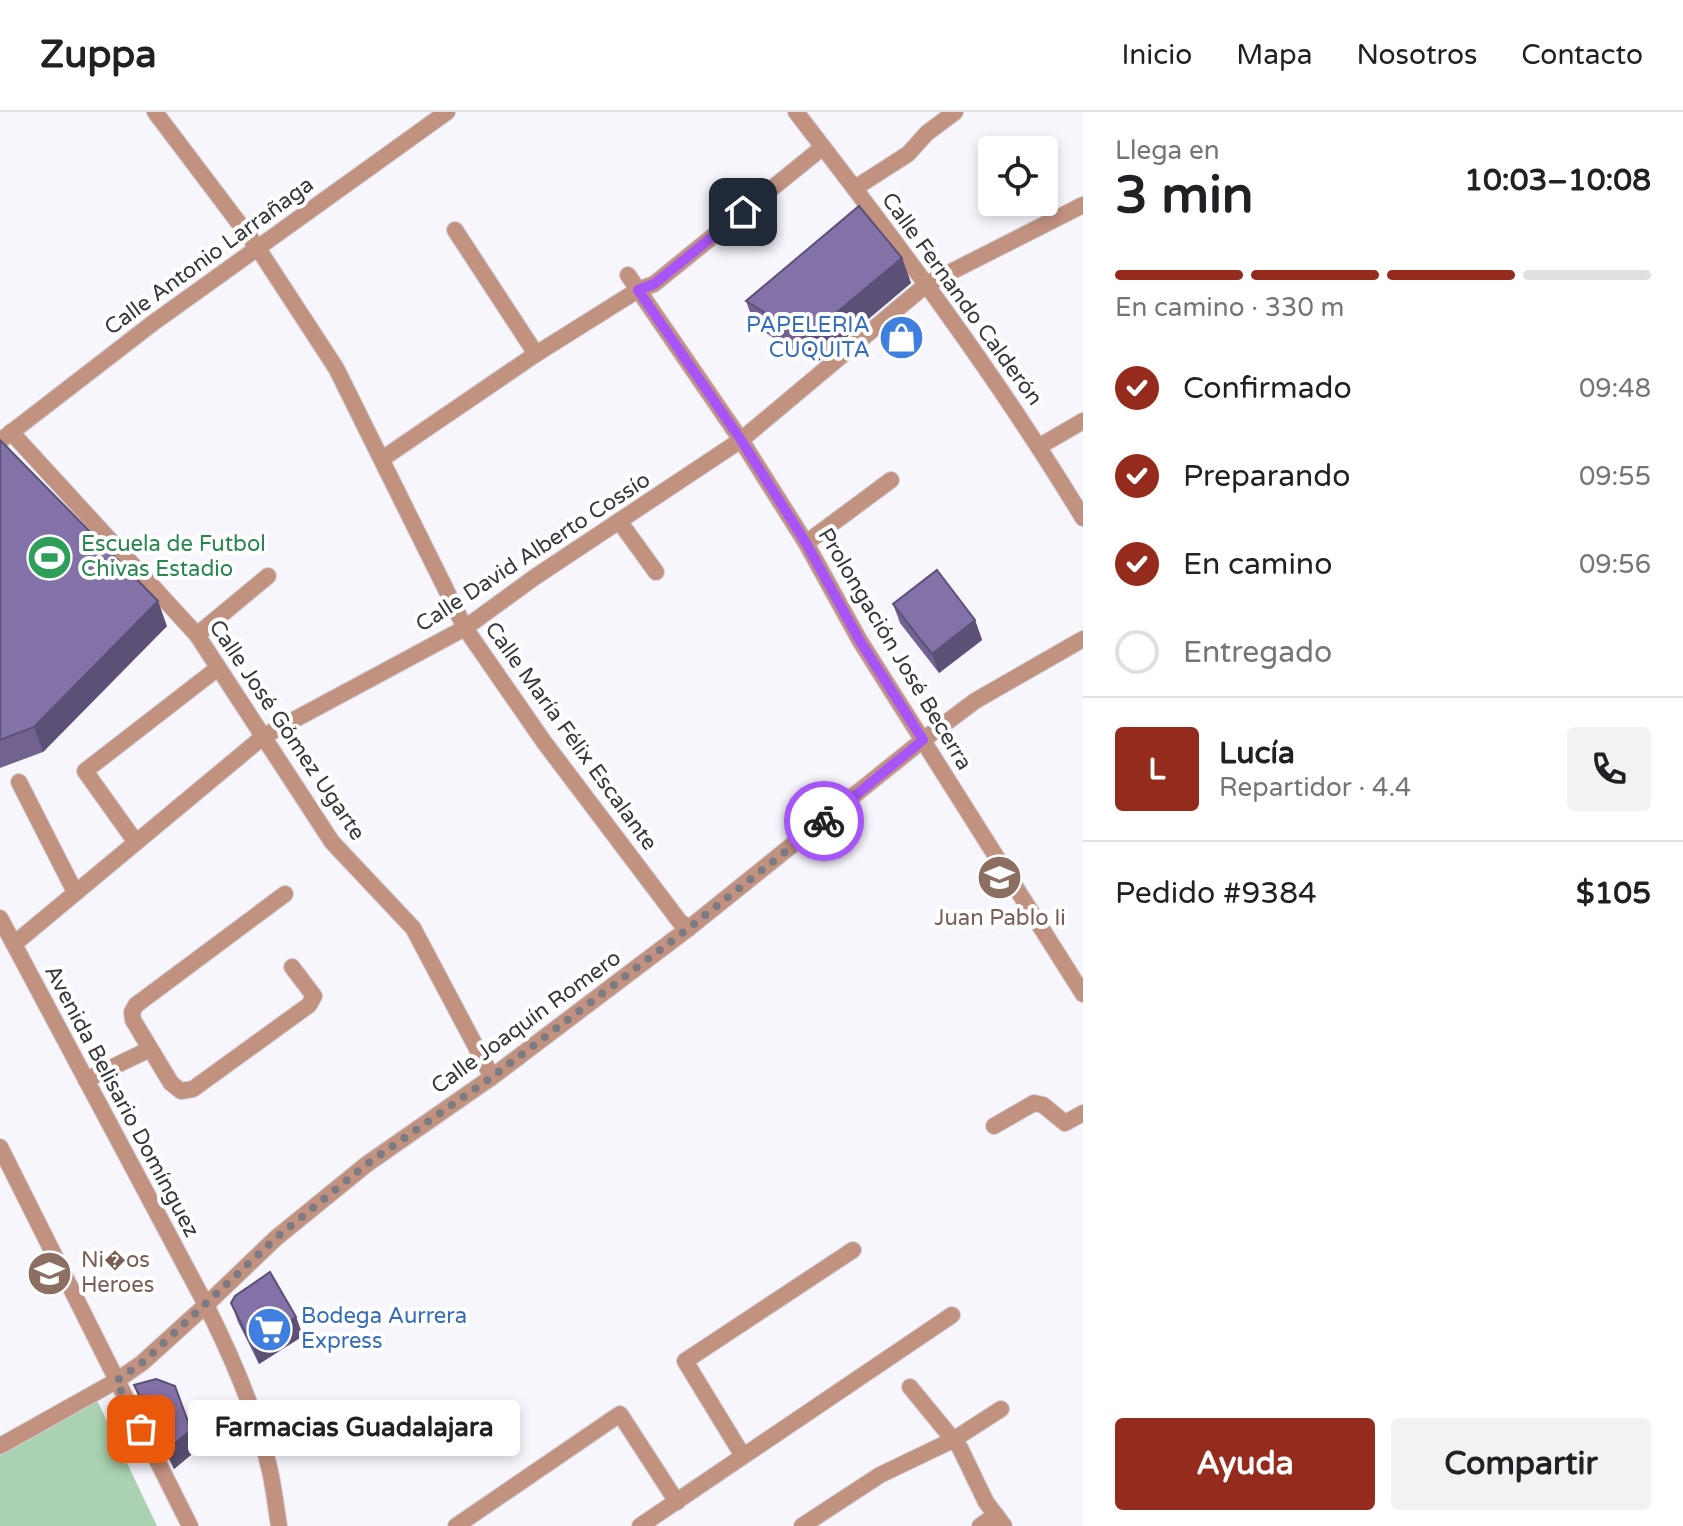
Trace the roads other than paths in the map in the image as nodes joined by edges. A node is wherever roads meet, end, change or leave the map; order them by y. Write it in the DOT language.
graph roads {
  1 [pos="155,112"];
  2 [pos="447,112"];
  3 [pos="796,112"];
  4 [pos="955,112"];
  5 [pos="823,147"];
  6 [pos="855,188"];
  7 [pos="1083,205"];
  8 [pos="455,230"];
  9 [pos="257,247"];
  10 [pos="628,275"];
  11 [pos="927,284"];
  12 [pos="638,290"];
  13 [pos="536,354"];
  14 [pos="1083,421"];
  15 [pos="5,436"];
  16 [pos="741,440"];
  17 [pos="1040,446"];
  18 [pos="382,459"];
  19 [pos="891,480"];
  20 [pos="1083,518"];
  21 [pos="619,521"];
  22 [pos="806,543"];
  23 [pos="656,572"];
  24 [pos="268,576"];
  25 [pos="465,628"];
  26 [pos="197,635"];
  27 [pos="1083,639"];
  28 [pos="218,668"];
  29 [pos="264,736"];
  30 [pos="923,740"];
  31 [pos="19,782"];
  32 [pos="135,841"];
  33 [pos="75,892"];
  34 [pos="285,894"];
  35 [pos="0,918"];
  36 [pos="689,928"];
  37 [pos="14,944"];
  38 [pos="292,967"];
  39 [pos="1083,994"];
  40 [pos="150,1049"];
  41 [pos="492,1077"];
  42 [pos="86,1080"];
  43 [pos="1083,1113"];
  44 [pos="994,1126"];
  45 [pos="0,1147"];
  46 [pos="853,1250"];
  47 [pos="206,1305"];
  48 [pos="952,1315"];
  49 [pos="116,1381"];
  50 [pos="910,1387"];
  51 [pos="1001,1409"];
  52 [pos="953,1440"];
  53 [pos="0,1446"];
  54 [pos="743,1456"];
  55 [pos="677,1502"];
  56 [pos="1000,1521"];
  57 [pos="190,1526"];
  58 [pos="279,1526"];
  59 [pos="456,1526"];
  60 [pos="640,1526"];
  61 [pos="802,1526"];
  62 [pos="980,1526"];
  1 -- 9 [label="street, Calle María Félix Escalante"];
  2 -- 9 [label="street, Calle Antonio Larrañaga"];
  3 -- 5 [label="street, Calle Fernando Calderón"];
  4 -- 6 [label="street"];
  5 -- 6 [label="street, Calle Fernando Calderón"];
  5 -- 12 [label="street"];
  6 -- 11 [label="street, Calle Fernando Calderón"];
  7 -- 11 [label="street, Calle David Alberto Cossío"];
  8 -- 13 [label="street"];
  9 -- 15 [label="street, Calle Antonio Larrañaga"];
  9 -- 18 [label="street, Calle María Félix Escalante"];
  10 -- 12 [label="street, Prolongación José Becerra"];
  11 -- 16 [label="street, Calle David Alberto Cossío"];
  11 -- 17 [label="street, Calle Fernando Calderón"];
  12 -- 13 [label="street"];
  12 -- 16 [label="street, Prolongación José Becerra"];
  13 -- 18 [label="street"];
  14 -- 17 [label="street"];
  15 -- 26 [label="street, Calle José Gómez Ugarte"];
  16 -- 21 [label="street, Calle David Alberto Cossío"];
  16 -- 22 [label="street, Prolongación José Becerra"];
  17 -- 20 [label="street, Calle Fernando Calderón"];
  18 -- 25 [label="street, Calle María Félix Escalante"];
  19 -- 22 [label="street"];
  21 -- 23 [label="street"];
  21 -- 25 [label="street, Calle David Alberto Cossío"];
  22 -- 30 [label="street, Prolongación José Becerra"];
  24 -- 26 [label="street"];
  25 -- 29 [label="street, Calle David Alberto Cossío"];
  25 -- 36 [label="street, Calle María Félix Escalante"];
  26 -- 28 [label="street, Calle José Gómez Ugarte"];
  27 -- 30 [label="street, Calle Joaquín Romero"];
  28 -- 29 [label="street, Calle José Gómez Ugarte"];
  28 -- 32 [label="street"];
  29 -- 32 [label="street, Calle David Alberto Cossío"];
  29 -- 41 [label="street, Calle José Gómez Ugarte"];
  30 -- 36 [label="street, Calle Joaquín Romero"];
  30 -- 39 [label="street, Prolongación José Becerra"];
  31 -- 33 [label="street"];
  32 -- 33 [label="street, Calle David Alberto Cossío"];
  33 -- 37 [label="street, Calle David Alberto Cossío"];
  34 -- 40 [label="street"];
  35 -- 37 [label="street, Avenida Belisario Domínguez"];
  36 -- 41 [label="street, Calle Joaquín Romero"];
  37 -- 42 [label="street, Avenida Belisario Domínguez"];
  38 -- 40 [label="street"];
  40 -- 42 [label="street"];
  41 -- 47 [label="street, Calle Joaquín Romero"];
  42 -- 47 [label="street, Avenida Belisario Domínguez"];
  43 -- 44 [label="street"];
  45 -- 49 [label="street"];
  46 -- 54 [label="street"];
  47 -- 49 [label="street, Calle Joaquín Romero"];
  47 -- 58 [label="street, Avenida Belisario Domínguez"];
  48 -- 54 [label="street"];
  49 -- 53 [label="street, Calle Joaquín Romero"];
  49 -- 57 [label="street"];
  50 -- 52 [label="street"];
  51 -- 52 [label="street"];
  52 -- 56 [label="street"];
  52 -- 61 [label="street"];
  54 -- 55 [label="street"];
  55 -- 59 [label="street"];
  55 -- 60 [label="street"];
  56 -- 62 [label="street"];
}
